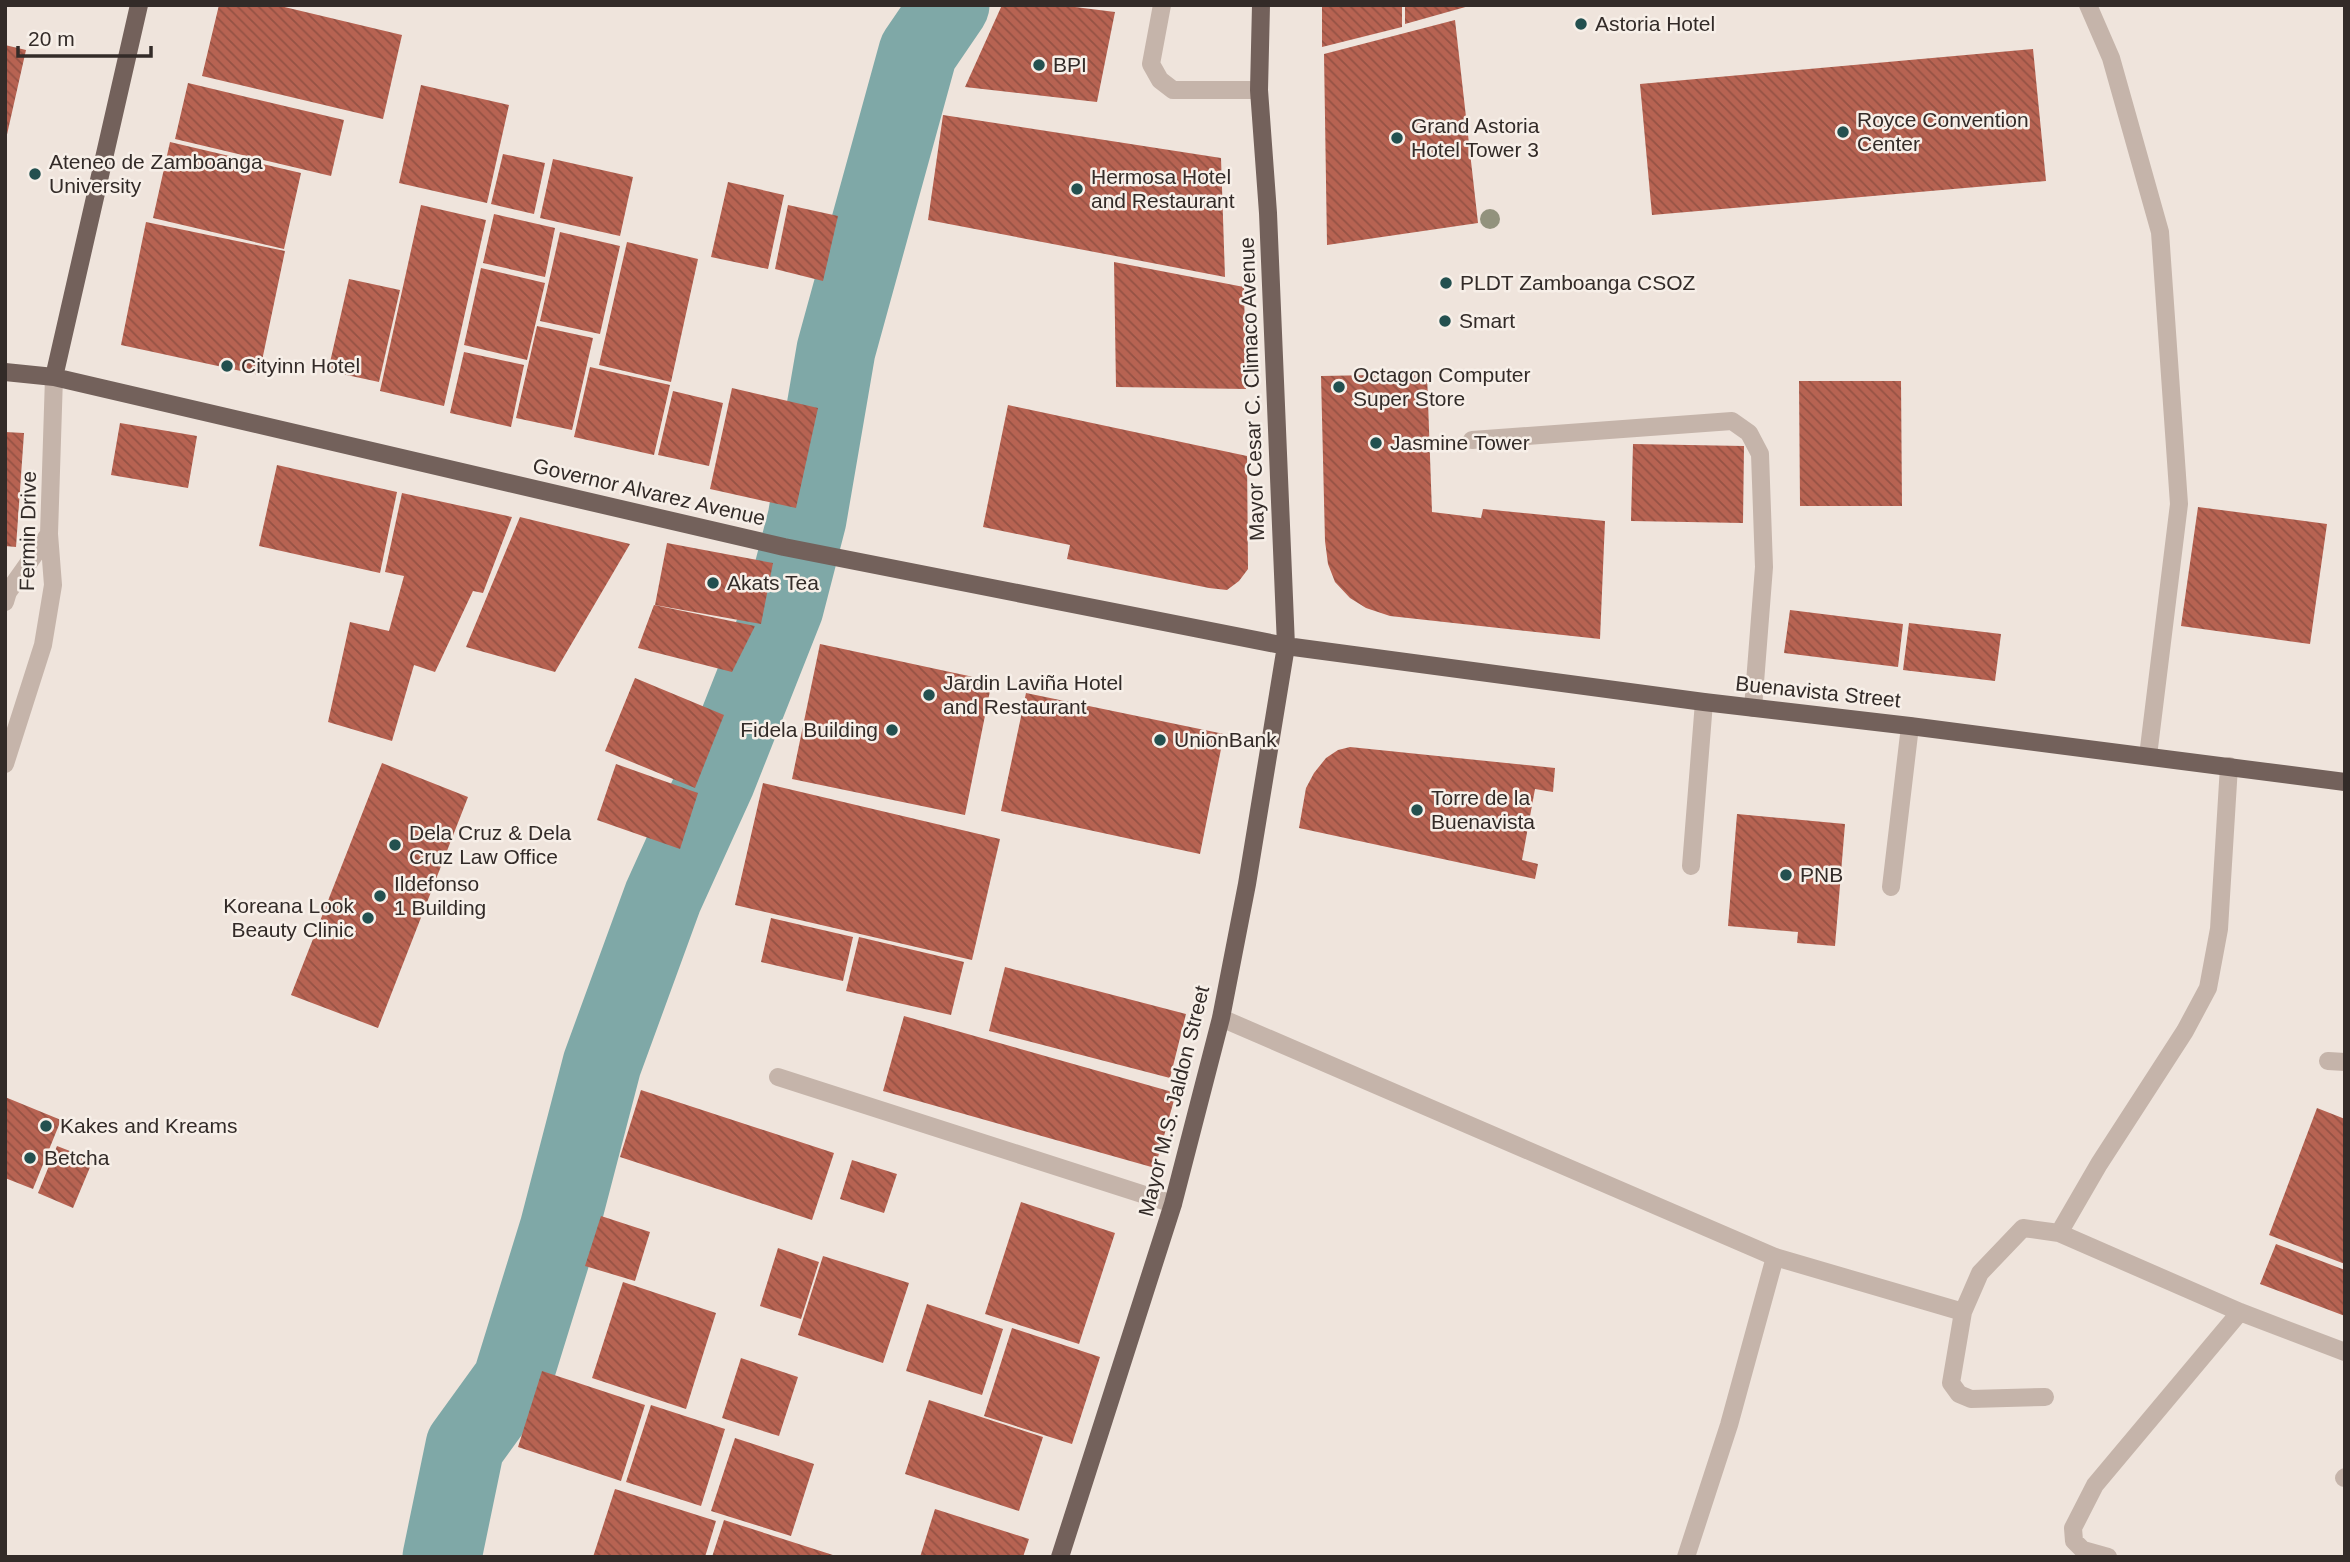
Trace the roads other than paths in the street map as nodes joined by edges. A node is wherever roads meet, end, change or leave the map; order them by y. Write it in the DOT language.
graph roads {
  1 [pos="139,5"];
  2 [pos="1162,5"];
  3 [pos="1261,5"];
  4 [pos="2088,5"];
  5 [pos="1259,90"];
  6 [pos="5,372"];
  7 [pos="54,377"];
  8 [pos="1472,440"];
  9 [pos="50,534"];
  10 [pos="5,602"];
  11 [pos="1286,646"];
  12 [pos="1704,702"];
  13 [pos="1753,708"];
  14 [pos="1910,726"];
  15 [pos="2148,756"];
  16 [pos="5,764"];
  17 [pos="2229,766"];
  18 [pos="2345,782"];
  19 [pos="1691,866"];
  20 [pos="1891,887"];
  21 [pos="1221,1018"];
  22 [pos="778,1077"];
  23 [pos="1173,1204"];
  24 [pos="2059,1233"];
  25 [pos="1775,1257"];
  26 [pos="1963,1312"];
  27 [pos="2240,1312"];
  28 [pos="2345,1352"];
  29 [pos="2045,1397"];
  30 [pos="1059,1557"];
  31 [pos="1686,1557"];
  32 [pos="2108,1557"];
  1 -- 7 [label="main road"];
  2 -- 5 [label="street"];
  3 -- 5 [label="main road, Mayor Cesar C. Climaco Avenue"];
  4 -- 15 [label="street"];
  5 -- 11 [label="main road, Mayor Cesar C. Climaco Avenue"];
  6 -- 7 [label="main road, Governor Alvarez Avenue"];
  7 -- 9 [label="street, Fermin Drive"];
  7 -- 11 [label="main road, Governor Alvarez Avenue"];
  8 -- 13 [label="street"];
  9 -- 10 [label="street"];
  9 -- 16 [label="street, Fermin Drive"];
  11 -- 12 [label="main road, Buenavista Street"];
  11 -- 21 [label="main road, Mayor M.S. Jaldon Street"];
  12 -- 13 [label="main road, Buenavista Street"];
  12 -- 19 [label="street"];
  13 -- 14 [label="main road, Buenavista Street"];
  14 -- 15 [label="main road, Buenavista Street"];
  14 -- 20 [label="street"];
  15 -- 17 [label="main road, Buenavista Street"];
  17 -- 18 [label="main road, Buenavista Street"];
  17 -- 24 [label="street"];
  21 -- 23 [label="main road, Mayor M.S. Jaldon Street"];
  21 -- 25 [label="street"];
  22 -- 23 [label="street"];
  23 -- 30 [label="main road, Mayor M.S. Jaldon Street"];
  24 -- 26 [label="street"];
  24 -- 27 [label="street"];
  25 -- 26 [label="street"];
  25 -- 31 [label="street"];
  26 -- 29 [label="street"];
  27 -- 28 [label="street"];
  27 -- 32 [label="street"];
}
